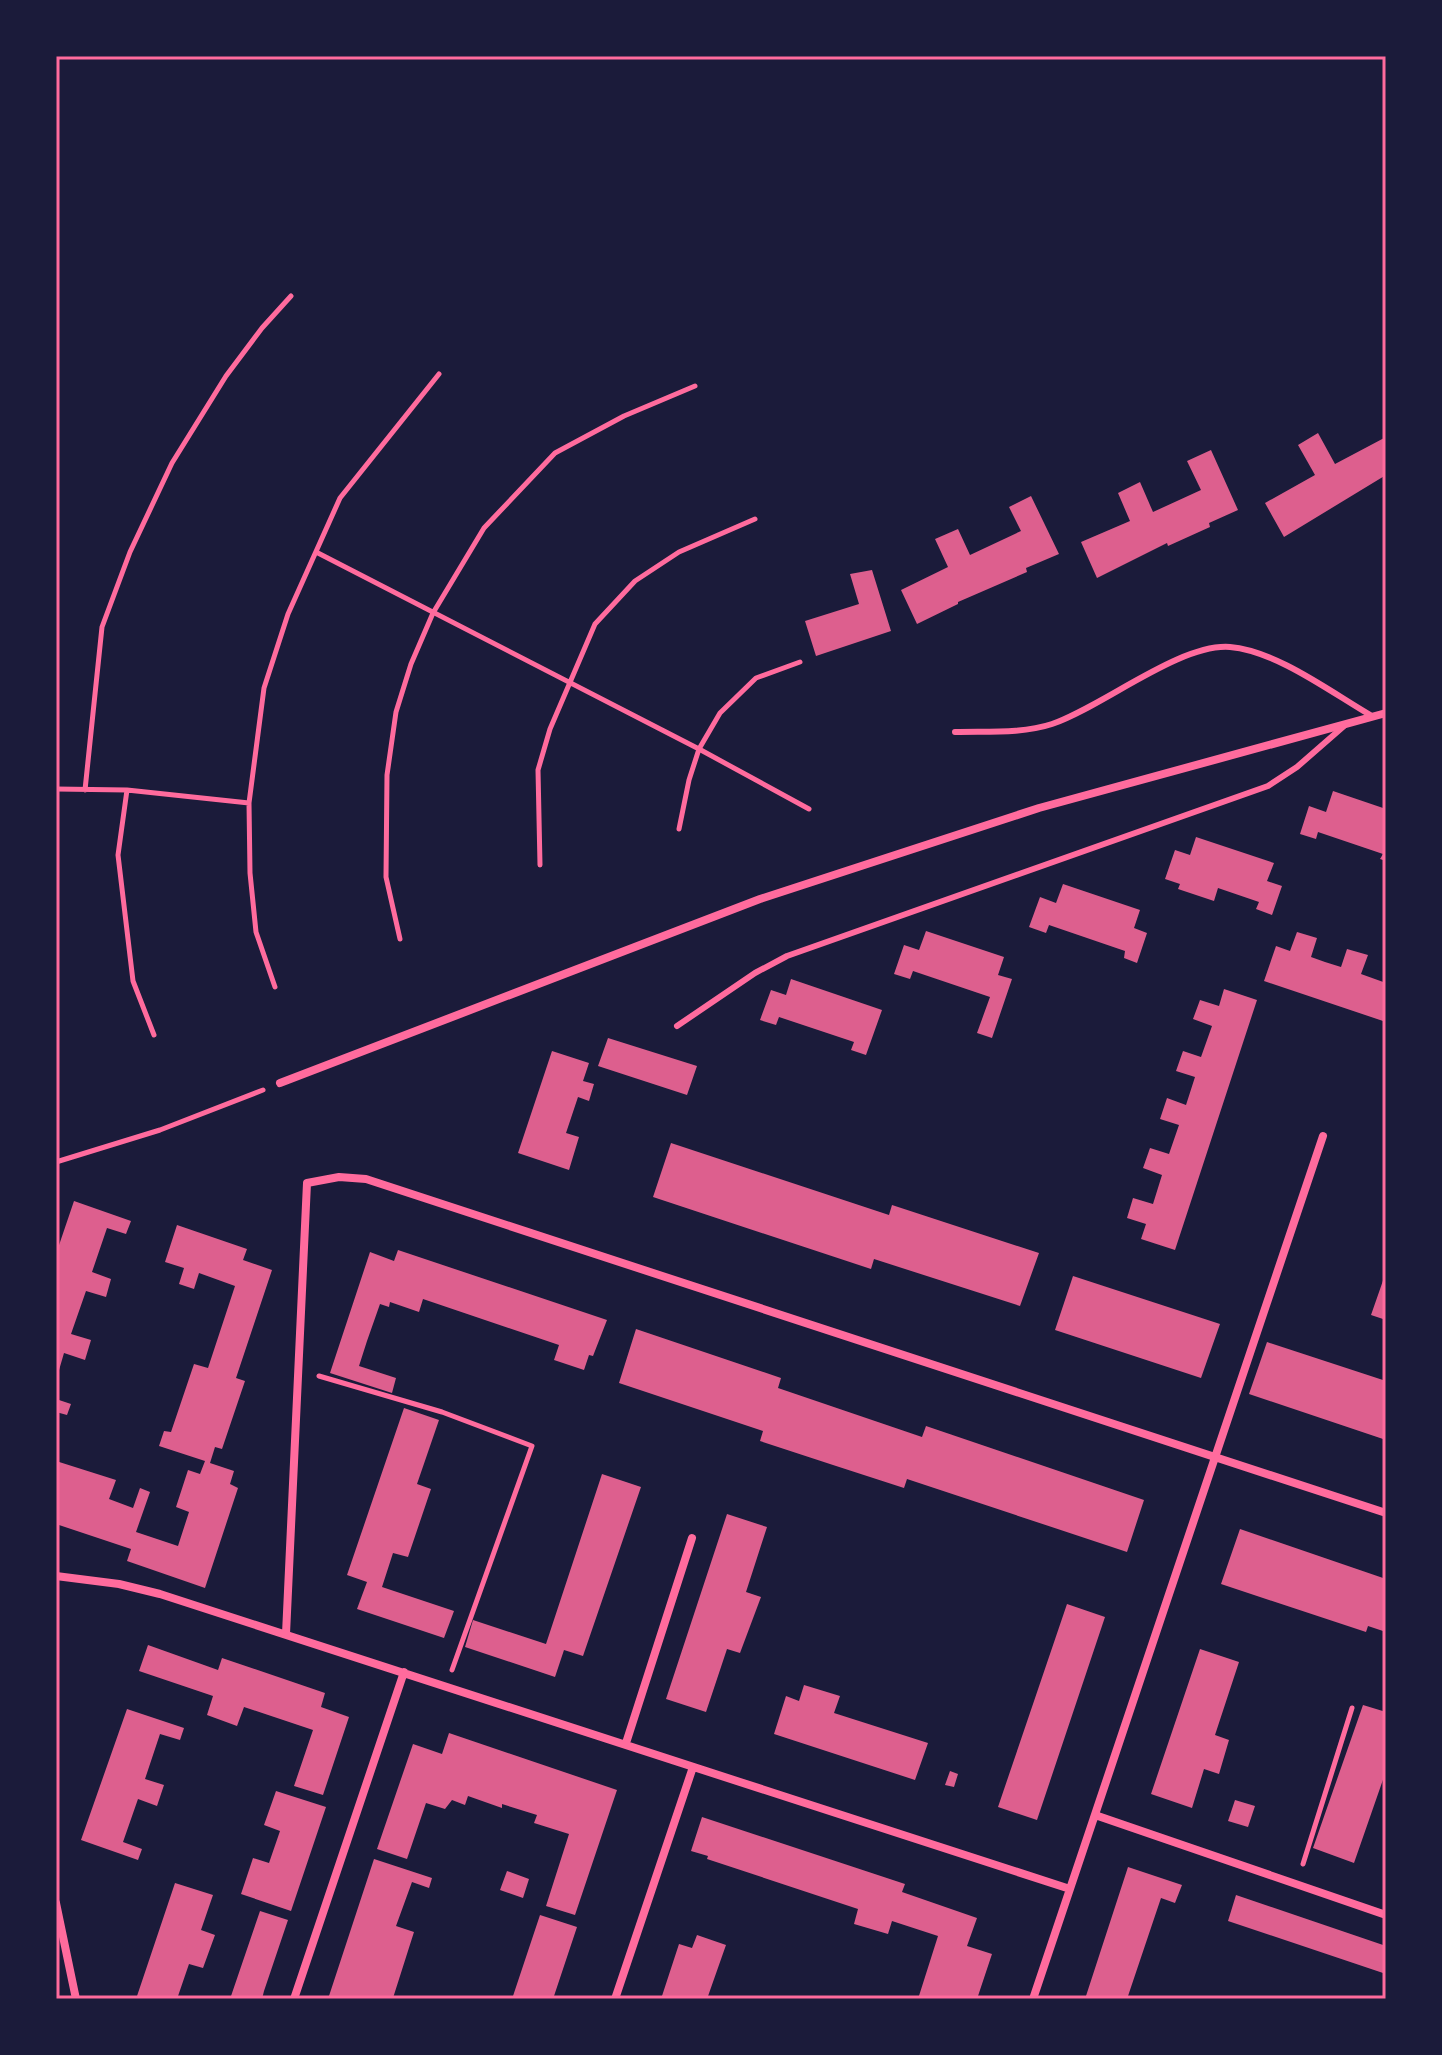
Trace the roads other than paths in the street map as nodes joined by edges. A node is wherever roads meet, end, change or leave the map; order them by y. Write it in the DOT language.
graph roads {
  1 [pos="1386,713"];
  2 [pos="1374,717"];
  3 [pos="1344,726"];
  4 [pos="955,732"];
  5 [pos="677,1026"];
  6 [pos="280,1083"];
  7 [pos="1323,1136"];
  8 [pos="1215,1456"];
  9 [pos="1386,1513"];
  10 [pos="692,1538"];
  11 [pos="56,1576"];
  12 [pos="286,1634"];
  13 [pos="404,1672"];
  14 [pos="626,1743"];
  15 [pos="693,1767"];
  16 [pos="1095,1815"];
  17 [pos="1070,1889"];
  18 [pos="56,1903"];
  19 [pos="1386,1915"];
  20 [pos="76,1999"];
  21 [pos="294,1999"];
  22 [pos="615,1999"];
  23 [pos="1033,1999"];
  1 -- 2 [label="street"];
  2 -- 3 [label="street"];
  2 -- 4 [label="lane"];
  3 -- 5 [label="lane"];
  3 -- 6 [label="street"];
  7 -- 8 [label="street"];
  8 -- 9 [label="street"];
  8 -- 12 [label="street"];
  8 -- 16 [label="street"];
  10 -- 14 [label="street"];
  11 -- 12 [label="street"];
  12 -- 13 [label="street"];
  13 -- 14 [label="street"];
  13 -- 21 [label="street"];
  14 -- 15 [label="street"];
  15 -- 17 [label="street"];
  15 -- 22 [label="street"];
  16 -- 17 [label="street"];
  16 -- 19 [label="street"];
  17 -- 23 [label="street"];
  18 -- 20 [label="street"];
}
